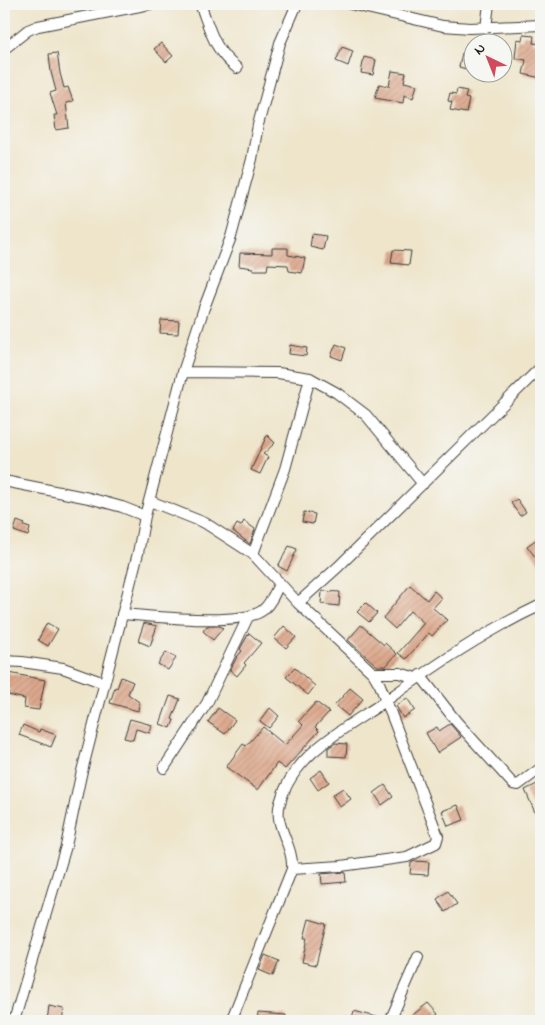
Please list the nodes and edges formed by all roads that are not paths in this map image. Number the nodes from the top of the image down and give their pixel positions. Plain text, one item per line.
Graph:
1 (150, 4) edge
2 (200, 4) edge
3 (297, 4) edge
4 (350, 4) edge
5 (489, 4) edge
6 (541, 25) edge
7 (486, 28) junction
8 (4, 49) edge
9 (237, 68) dead end
10 (541, 367) edge
11 (183, 372) junction
12 (310, 378) junction
13 (4, 481) edge
14 (423, 484) junction
15 (150, 501) junction
16 (146, 516) junction
17 (253, 554) junction
18 (279, 584) junction
19 (298, 603) junction
20 (541, 605) edge
21 (122, 614) junction
22 (248, 617) junction
23 (4, 661) edge
24 (373, 673) junction
25 (418, 677) junction
26 (104, 683) junction
27 (386, 700) junction
28 (164, 768) dead end
29 (541, 768) edge
30 (292, 868) junction
31 (418, 957) dead end
32 (14, 1021) edge
33 (231, 1021) edge
34 (390, 1021) edge

1 - 8 street
2 - 9 street
3 - 11 street
4 - 7 street
5 - 7 street
6 - 7 street
10 - 14 street
11 - 12 street
11 - 15 street
12 - 14 street
12 - 17 street
13 - 16 street
14 - 19 street
15 - 16 street
15 - 17 street
16 - 21 street
17 - 18 street
18 - 19 street
18 - 22 street
19 - 24 street
20 - 25 street
21 - 22 street
21 - 26 street
22 - 28 street
23 - 26 street
24 - 25 street
24 - 27 street
25 - 27 street
25 - 29 street
26 - 32 street
27 - 30 street
27 - 30 street
30 - 33 street
31 - 34 street

